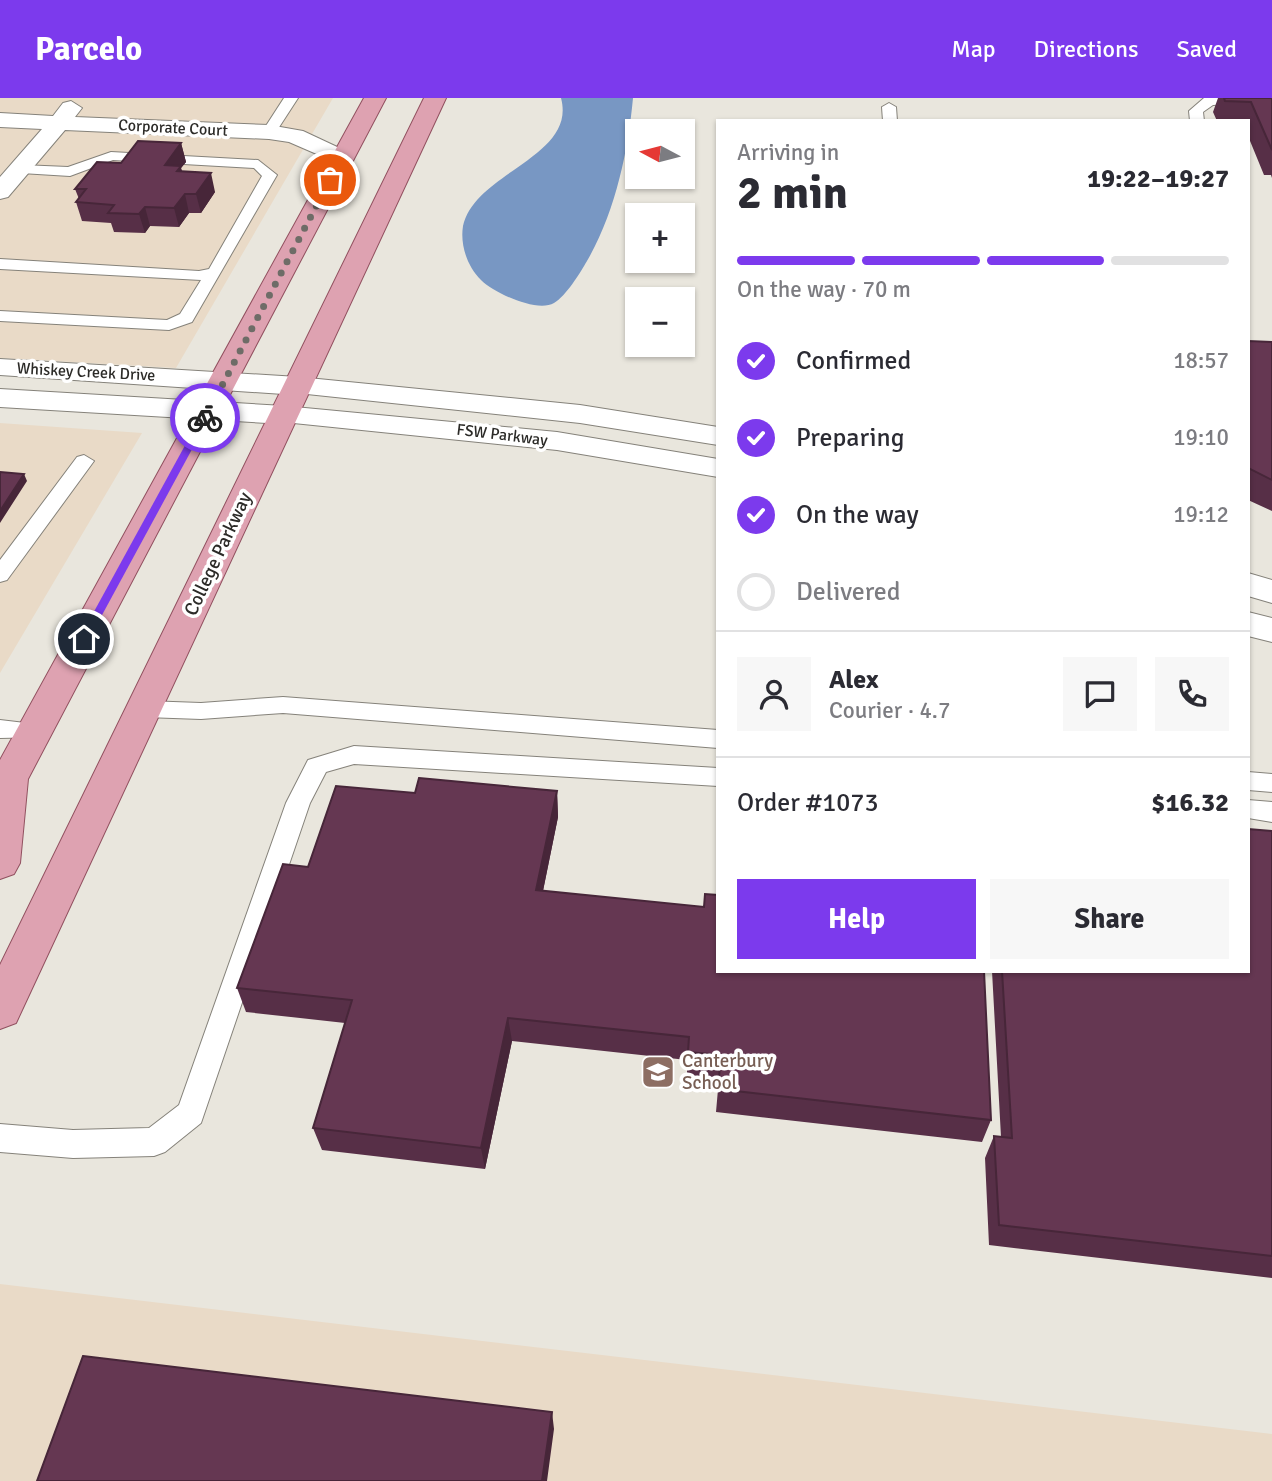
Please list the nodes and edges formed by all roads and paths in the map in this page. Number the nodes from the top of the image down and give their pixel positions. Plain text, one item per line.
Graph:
1 (80, 98) edge
2 (291, 98) edge
3 (375, 98) edge
4 (435, 98) edge
5 (1265, 98) edge
6 (1197, 119) edge
7 (0, 120) edge
8 (58, 122) junction
9 (269, 132) junction
10 (342, 158) junction
11 (21, 169) junction
12 (0, 191) edge
13 (0, 265) edge
14 (215, 272) junction
15 (0, 316) edge
16 (0, 367) edge
17 (225, 380) junction
18 (0, 398) edge
19 (291, 401) junction
20 (209, 409) junction
21 (716, 436) edge
22 (85, 461) dead end
23 (716, 468) edge
24 (0, 575) edge
25 (1250, 585) edge
26 (1272, 592) edge
27 (1250, 624) edge
28 (1272, 630) edge
29 (145, 709) junction
30 (0, 729) edge
31 (34, 731) junction
32 (716, 739) edge
33 (716, 777) edge
34 (1250, 781) edge
35 (1272, 783) edge
36 (4, 787) edge
37 (1250, 809) edge
38 (1272, 812) edge
39 (0, 863) edge
40 (0, 1010) edge
41 (0, 1139) edge

1 - 8 street
2 - 9 lane
3 - 10 main road
4 - 19 main road, College Parkway
5 - 6 lane
7 - 8 street, Corporate Court
8 - 9 street, Corporate Court
8 - 11 street
9 - 10 street, Corporate Court
10 - 17 main road
11 - 12 street
11 - 14 lane
13 - 14 lane
14 - 15 lane
16 - 17 street, Whiskey Creek Drive
17 - 19 street, Whiskey Creek Drive
17 - 20 main road
18 - 20 street, Whiskey Creek Drive
19 - 20 street, Whiskey Creek Drive
19 - 21 street, FSW Parkway
19 - 23 street, FSW Parkway
19 - 29 main road, College Parkway
20 - 31 main road
22 - 24 lane
25 - 26 street
27 - 28 street
29 - 32 lane
29 - 40 main road, College Parkway
30 - 31 lane
31 - 36 main road
33 - 41 lane
34 - 35 lane
36 - 39 main road
37 - 38 lane

